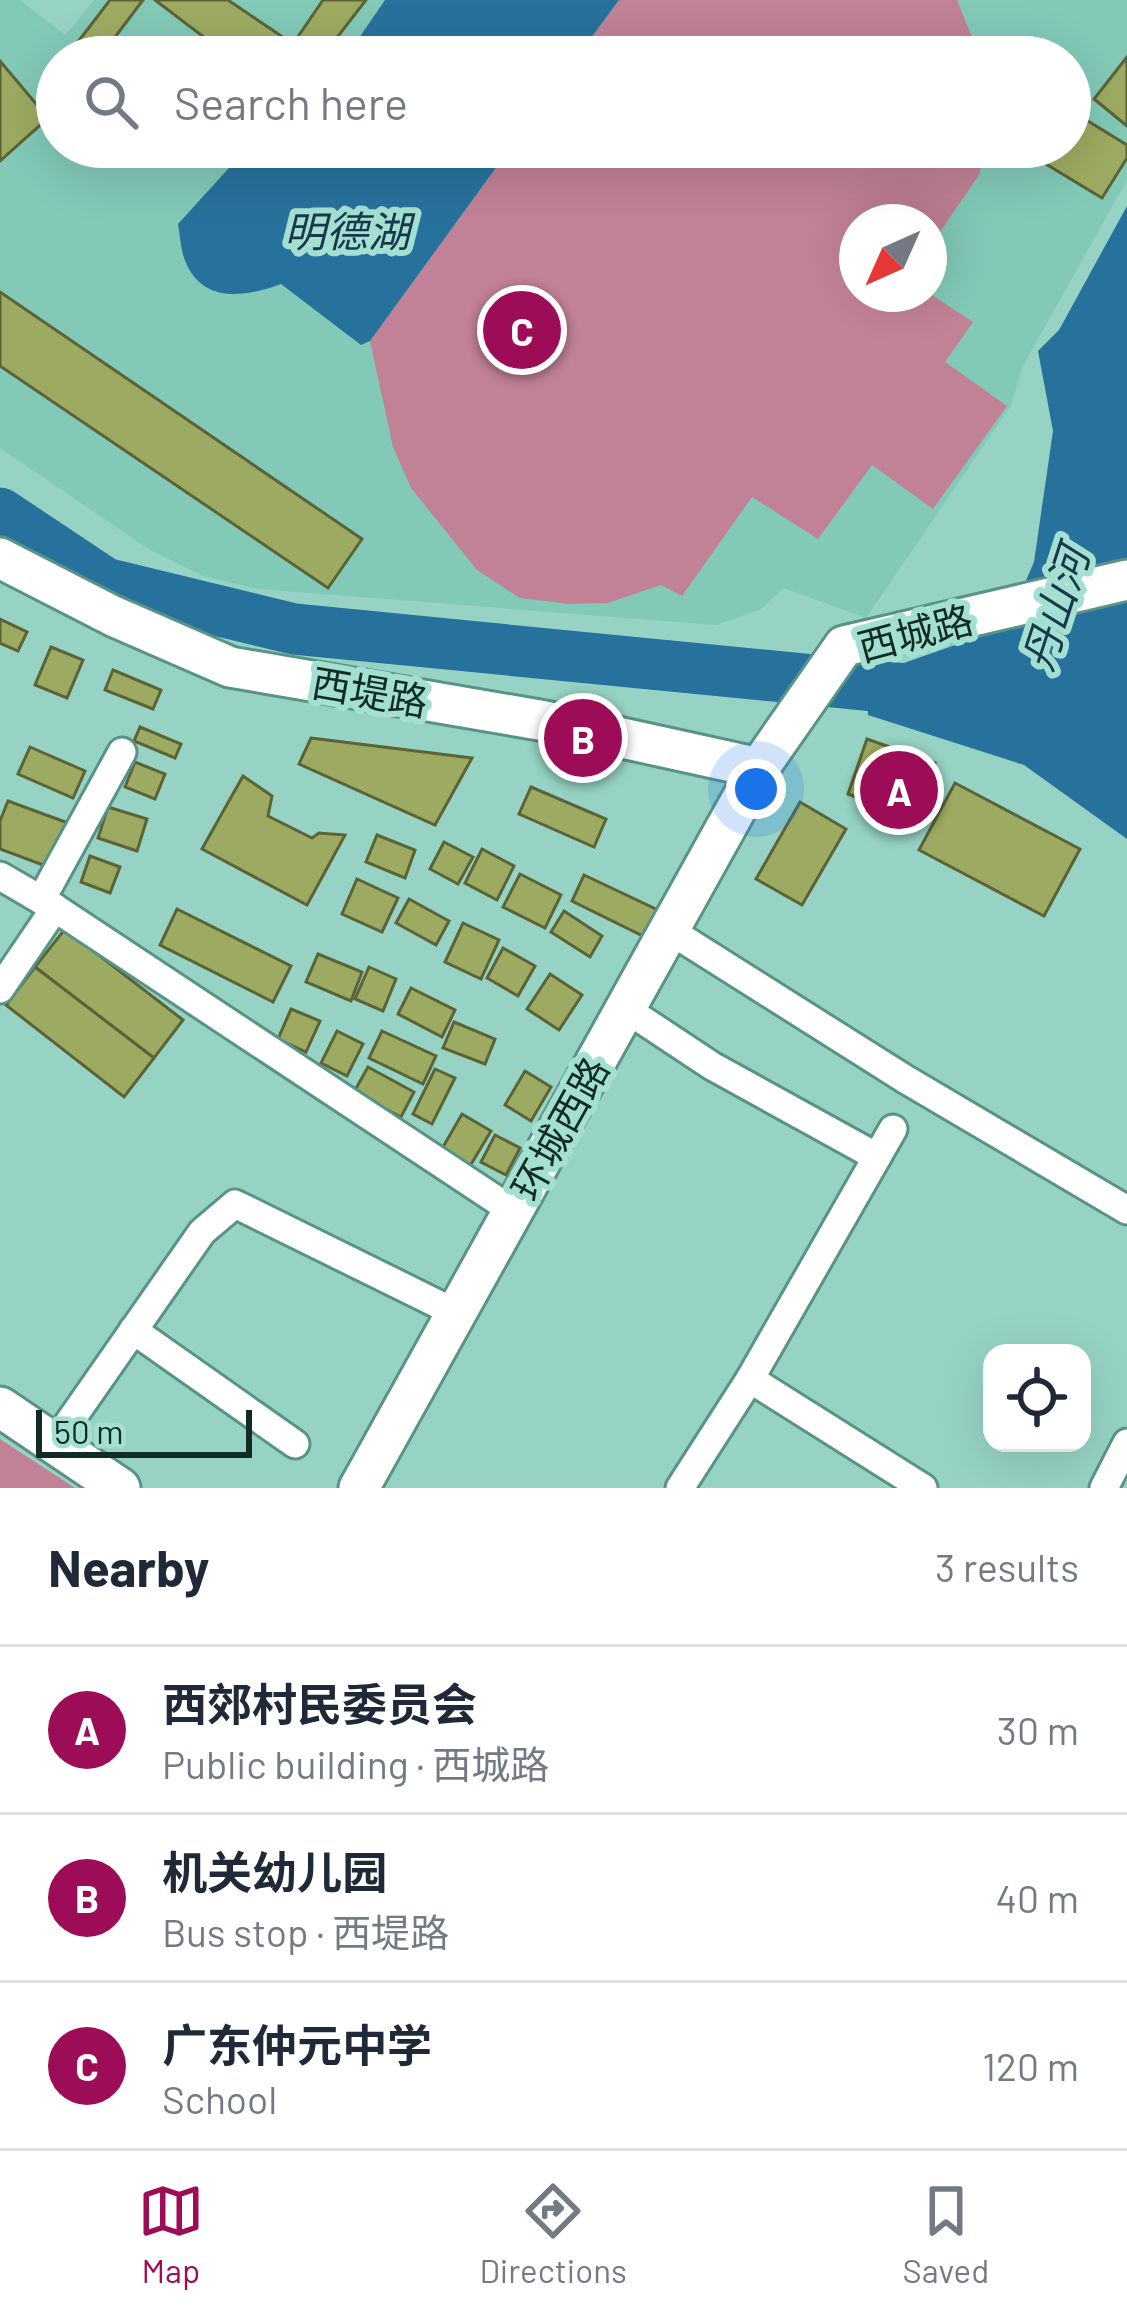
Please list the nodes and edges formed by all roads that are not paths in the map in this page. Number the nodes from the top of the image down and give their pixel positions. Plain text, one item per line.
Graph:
1 (0, 558) edge
2 (1127, 580) edge
3 (122, 752) dead end
4 (760, 767) junction
5 (0, 876) edge
6 (48, 904) junction
7 (669, 930) junction
8 (0, 989) edge
9 (626, 1009) junction
10 (893, 1130) dead end
11 (877, 1157) junction
12 (1127, 1210) edge
13 (513, 1211) junction
14 (456, 1312) junction
15 (134, 1330) junction
16 (750, 1379) junction
17 (0, 1407) edge
18 (1127, 1443) edge
19 (54, 1444) junction
20 (295, 1444) dead end
21 (120, 1488) edge
22 (359, 1488) edge
23 (680, 1488) edge
24 (923, 1488) edge
25 (1104, 1488) edge

1 - 4 street, 西堤路
2 - 4 street, 西城路
3 - 6 street
4 - 7 street, 环城西路
5 - 6 street
6 - 8 street
6 - 13 street
7 - 9 street, 环城西路
7 - 12 street
9 - 11 street
9 - 13 street, 环城西路
10 - 11 street
11 - 16 street
13 - 14 street, 环城西路
14 - 15 street
14 - 22 street, 环城西路
15 - 19 street
15 - 20 street
16 - 23 street
16 - 24 street
17 - 19 street
18 - 25 street
19 - 21 street

